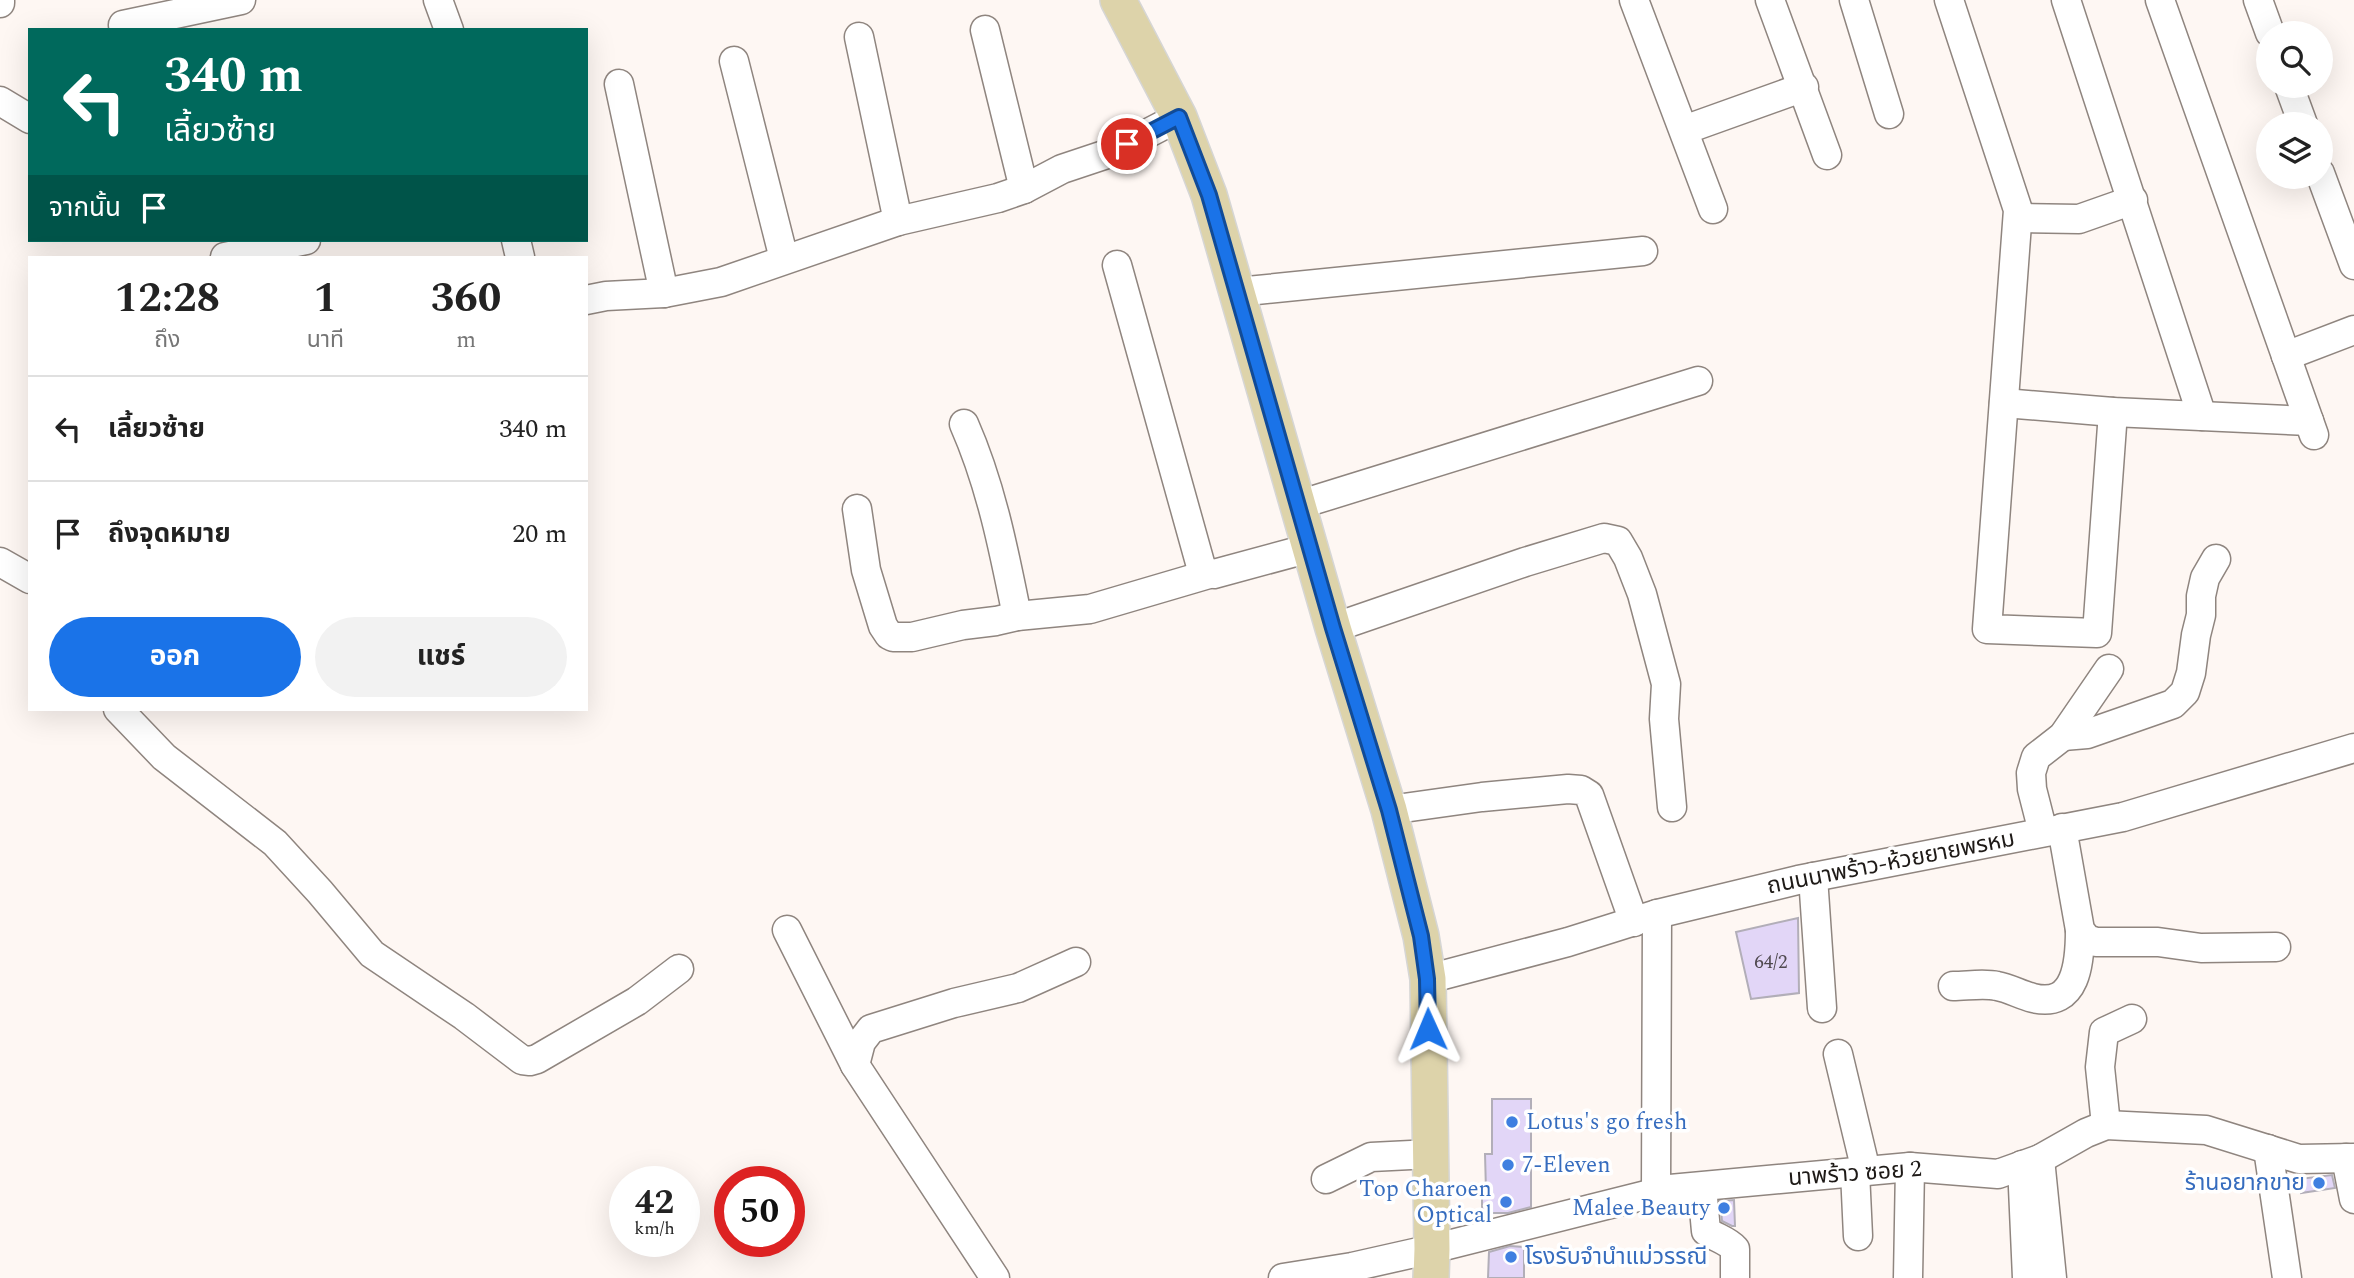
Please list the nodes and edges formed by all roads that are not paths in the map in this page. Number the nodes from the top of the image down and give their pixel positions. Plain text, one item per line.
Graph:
1 (242, 0) edge
2 (438, 0) edge
3 (1118, 0) edge
4 (1634, 0) edge
5 (1770, 0) edge
6 (1854, 0) edge
7 (1949, 0) edge
8 (2066, 0) edge
9 (2160, 0) edge
10 (2258, 0) edge
11 (124, 18) edge
12 (2266, 21) edge
13 (448, 28) edge
14 (985, 30) dead end
15 (859, 37) dead end
16 (734, 61) dead end
17 (619, 83) dead end
18 (1804, 88) junction
19 (0, 101) edge
20 (1175, 109) junction
21 (1889, 114) dead end
22 (28, 118) edge
23 (1684, 130) junction
24 (1827, 155) dead end
25 (1024, 188) junction
26 (2326, 189) edge
27 (2133, 200) junction
28 (1713, 209) dead end
29 (2018, 218) junction
30 (898, 221) junction
31 (296, 242) edge
32 (1643, 251) dead end
33 (230, 256) edge
34 (784, 259) junction
35 (1117, 265) dead end
36 (2354, 265) edge
37 (1237, 292) junction
38 (664, 293) junction
39 (588, 300) edge
40 (2354, 330) edge
41 (2286, 356) junction
42 (1698, 381) dead end
43 (2004, 403) junction
44 (2113, 412) junction
45 (2202, 416) junction
46 (964, 424) dead end
47 (1298, 505) junction
48 (857, 509) dead end
49 (1310, 548) junction
50 (2217, 559) dead end
51 (0, 562) edge
52 (1209, 574) junction
53 (28, 578) edge
54 (1017, 616) junction
55 (1333, 628) junction
56 (2109, 669) dead end
57 (120, 711) edge
58 (2063, 736) junction
59 (2354, 748) edge
60 (1672, 807) dead end
61 (1389, 810) junction
62 (2052, 830) junction
63 (1813, 877) junction
64 (1645, 918) junction
65 (787, 930) dead end
66 (2080, 930) junction
67 (2276, 947) dead end
68 (1076, 962) dead end
69 (679, 969) dead end
70 (1427, 979) junction
71 (1953, 986) dead end
72 (1822, 1008) dead end
73 (2132, 1019) dead end
74 (1838, 1054) dead end
75 (855, 1065) junction
76 (2106, 1125) junction
77 (2268, 1149) junction
78 (1431, 1154) junction
79 (2350, 1158) edge
80 (2031, 1162) junction
81 (1910, 1167) junction
82 (1861, 1171) junction
83 (1326, 1179) dead end
84 (1702, 1187) junction
85 (1656, 1192) junction
86 (2354, 1199) edge
87 (1858, 1236) dead end
88 (1432, 1264) edge
89 (1309, 1276) edge
90 (996, 1278) edge
91 (1283, 1278) edge
92 (1735, 1278) edge
93 (1908, 1278) edge
94 (2026, 1278) edge
95 (2052, 1278) edge
96 (2287, 1278) edge

1 - 11 street
2 - 13 street
3 - 20 main road
4 - 23 street
5 - 18 street
6 - 21 street
7 - 29 street
8 - 27 street
9 - 41 street
10 - 12 street
14 - 25 street
15 - 30 street
16 - 34 street
17 - 38 street
18 - 23 street
18 - 24 street
19 - 22 street
20 - 25 street
20 - 37 main road
23 - 28 street
25 - 30 street
26 - 36 street
27 - 29 street
27 - 45 street
29 - 43 street
30 - 34 street
31 - 33 street
32 - 37 street
34 - 38 street
35 - 52 street
37 - 47 main road
38 - 39 street
40 - 41 street
41 - 45 street
42 - 47 street
43 - 44 street
43 - 44 street
44 - 45 street
46 - 54 street
47 - 49 main road
48 - 54 street
49 - 52 street
49 - 55 main road
50 - 58 street
51 - 53 street
52 - 54 street
55 - 60 street
55 - 61 main road
56 - 58 street
57 - 69 street
58 - 62 street
59 - 62 street, ถนนนาพร้าว-ห้วยยายพรหม
61 - 64 street
61 - 70 main road
62 - 63 street, ถนนนาพร้าว-ห้วยยายพรหม
62 - 66 street
63 - 64 street, ถนนนาพร้าว-ห้วยยายพรหม
63 - 72 street
64 - 70 street, ถนนนาพร้าว-ห้วยยายพรหม
64 - 85 street
65 - 75 street
66 - 67 street
66 - 71 street
68 - 75 street
70 - 78 main road
73 - 76 street
74 - 82 street
75 - 90 street
76 - 77 street, นาพร้าว ซอย 2
76 - 80 street, นาพร้าว ซอย 2
77 - 79 street, นาพร้าว ซอย 2
77 - 96 street
78 - 83 street
78 - 88 main road
79 - 86 street
80 - 81 street, นาพร้าว ซอย 2
80 - 94 street
80 - 95 street
81 - 82 street, นาพร้าว ซอย 2
81 - 93 street
82 - 84 street, นาพร้าว ซอย 2
82 - 87 street
84 - 85 street, นาพร้าว ซอย 2
84 - 92 street
85 - 88 street, นาพร้าว ซอย 2
88 - 89 street, นาพร้าว ซอย 2
89 - 91 street, นาพร้าว ซอย 2

